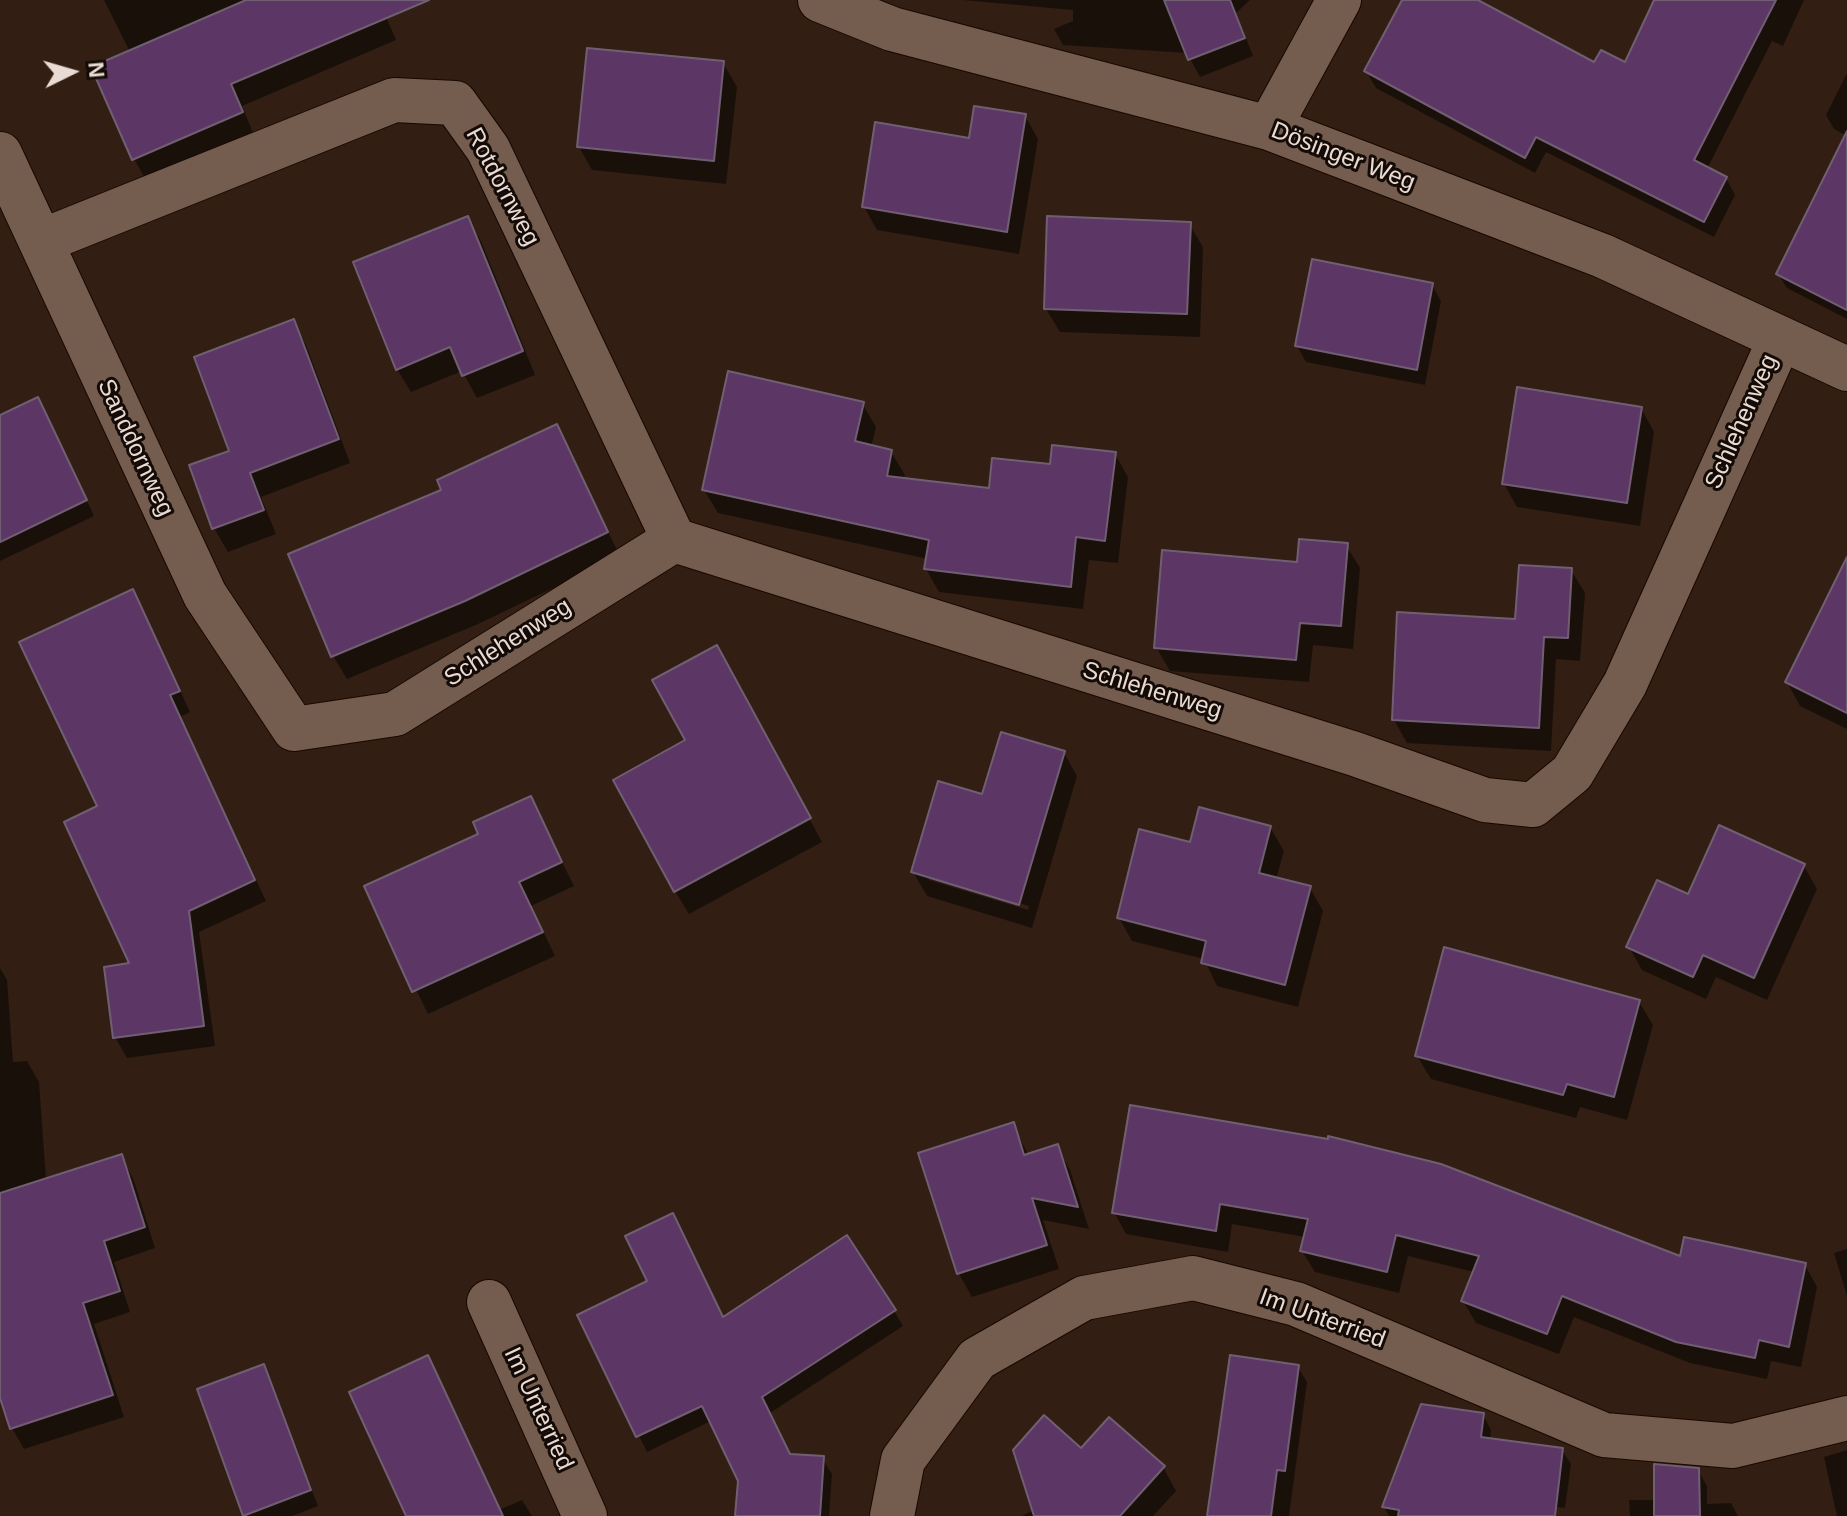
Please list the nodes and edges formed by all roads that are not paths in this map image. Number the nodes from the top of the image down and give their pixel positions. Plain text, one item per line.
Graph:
1 (820, 0) edge
2 (1339, 0) edge
3 (889, 14) edge
4 (1269, 128) junction
5 (0, 154) edge
6 (42, 241) junction
7 (1780, 339) junction
8 (1847, 369) edge
9 (674, 540) junction
10 (294, 729) joint
11 (489, 1302) dead end
12 (1847, 1418) edge
13 (585, 1516) edge
14 (892, 1516) edge

1 - 3 street, Dösinger Weg
2 - 4 street
3 - 4 street, Dösinger Weg
4 - 7 street, Dösinger Weg
5 - 6 street, Sanddornweg
6 - 9 street, Rotdornweg
6 - 10 street, Sanddornweg
7 - 8 street, Dösinger Weg
7 - 9 street, Schlehenweg
9 - 10 street, Schlehenweg
11 - 13 street, Im Unterried
12 - 14 street, Im Unterried

